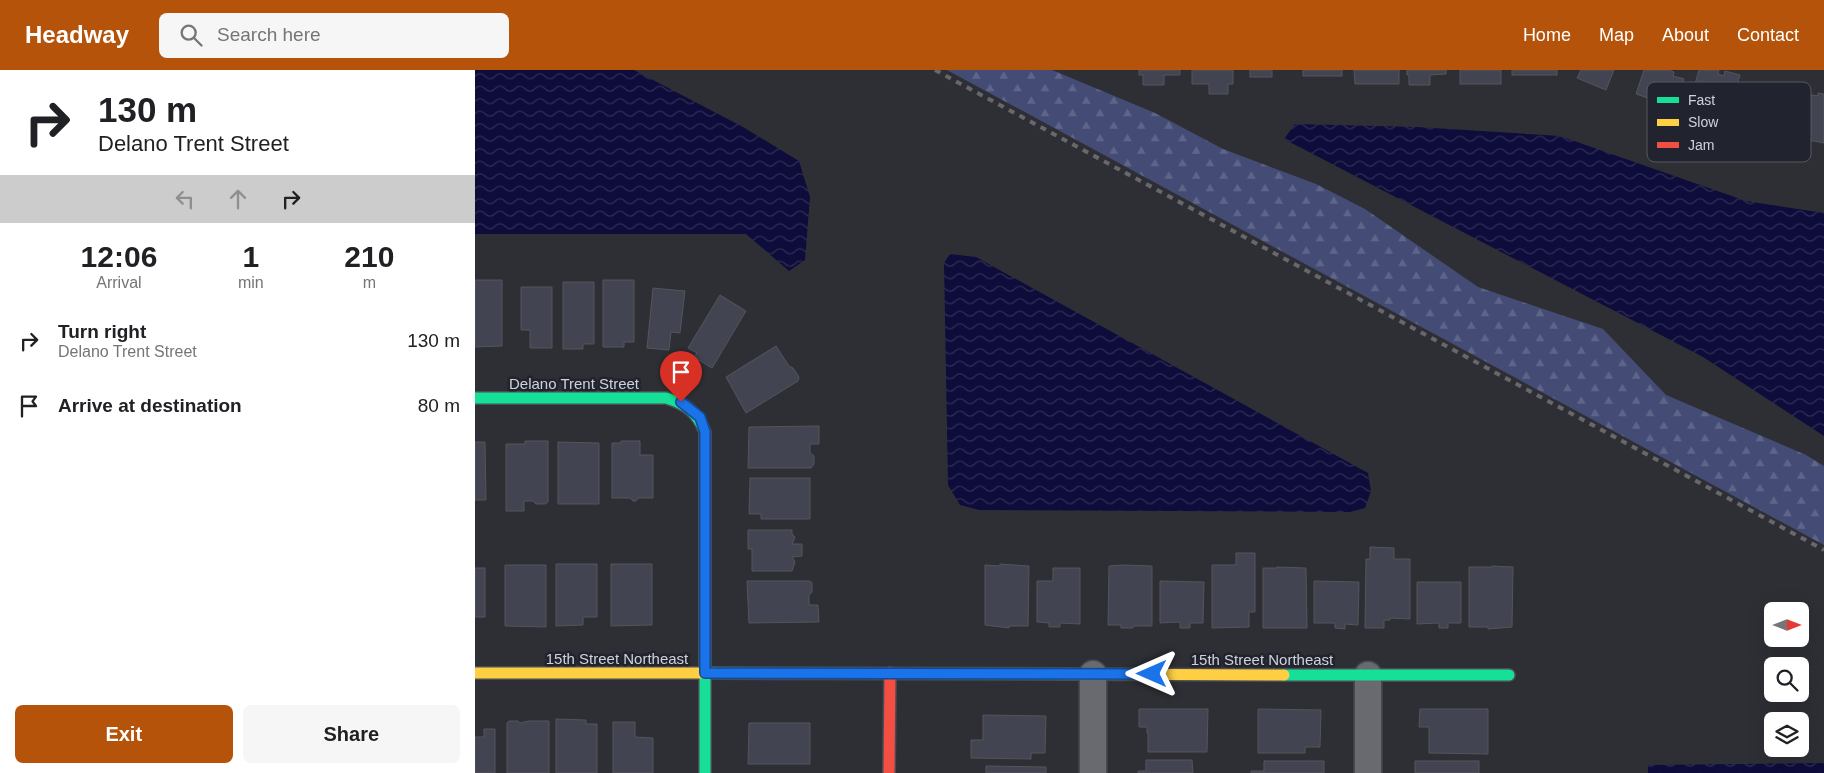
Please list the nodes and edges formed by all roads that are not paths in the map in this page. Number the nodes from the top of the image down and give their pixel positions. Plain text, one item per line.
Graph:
1 (475, 398) edge
2 (475, 673) edge
3 (705, 673) junction
4 (890, 673) junction
5 (1093, 674) junction
6 (1368, 675) junction
7 (1509, 675) dead end
8 (705, 773) edge
9 (889, 773) edge
10 (1093, 773) edge
11 (1369, 773) edge

1 - 3 street, Delano Trent Street
2 - 3 street, 15th Street Northeast
3 - 4 street, 15th Street Northeast
3 - 8 street, Delano Trent Street
4 - 5 street, 15th Street Northeast
4 - 9 street
5 - 6 street, 15th Street Northeast
5 - 10 street
6 - 7 street, 15th Street Northeast
6 - 11 street

